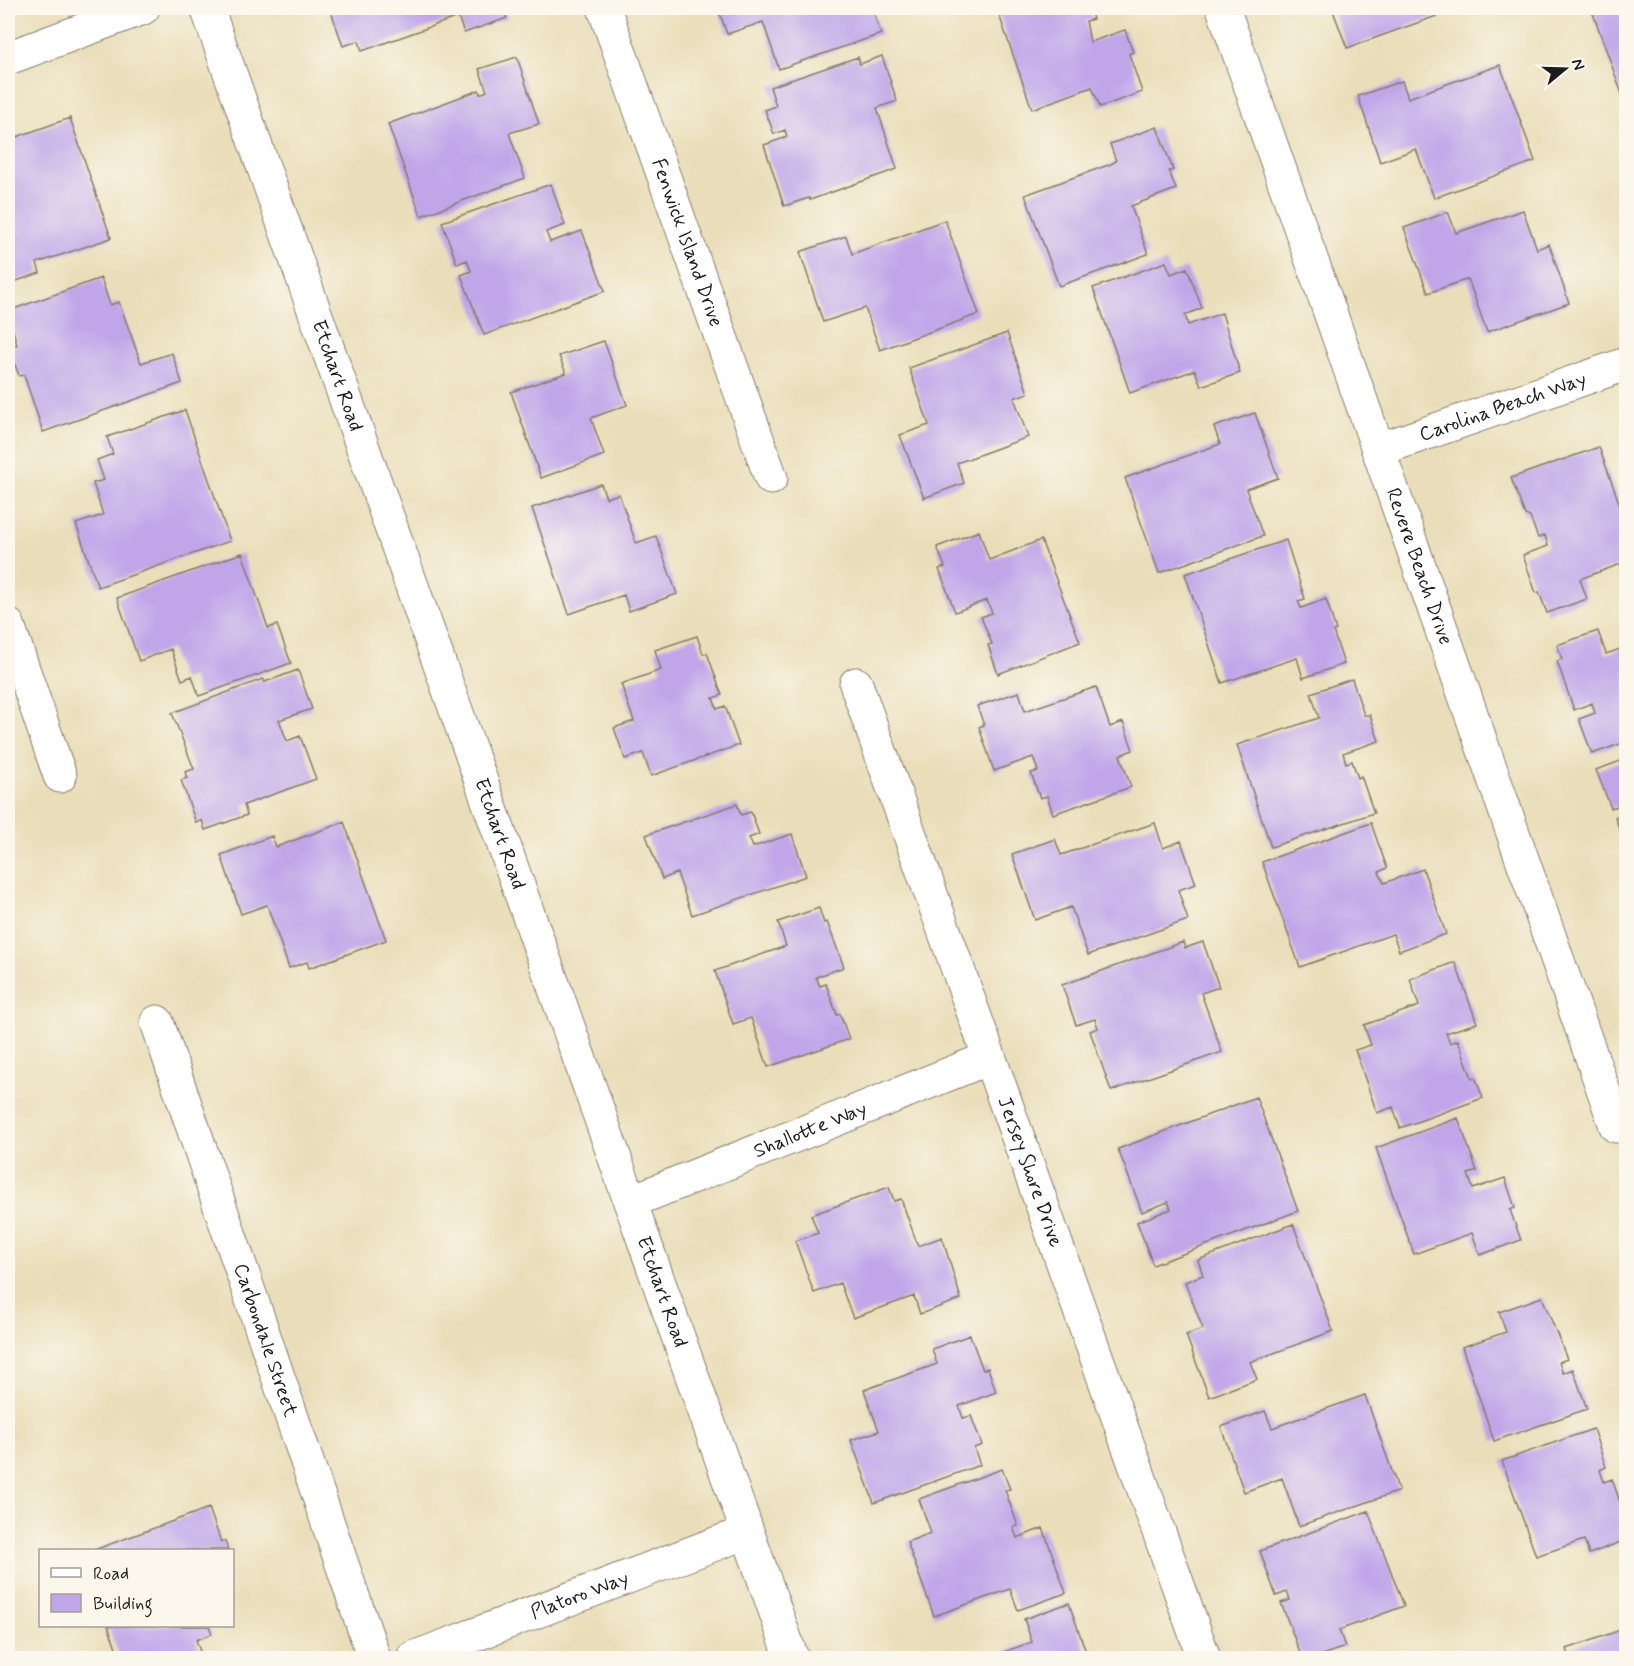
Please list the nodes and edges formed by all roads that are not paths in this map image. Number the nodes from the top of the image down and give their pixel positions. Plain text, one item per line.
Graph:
1 (143, 8) edge
2 (207, 8) edge
3 (604, 8) edge
4 (1223, 8) edge
5 (8, 58) edge
6 (1626, 364) edge
7 (1378, 450) junction
8 (771, 478) dead end
9 (8, 625) edge
10 (856, 684) dead end
11 (60, 776) dead end
12 (157, 1022) dead end
13 (989, 1058) junction
14 (1616, 1126) dead end
15 (630, 1202) junction
16 (747, 1532) junction
17 (374, 1659) edge
18 (413, 1659) edge
19 (792, 1659) edge
20 (1204, 1659) edge

1 - 5 street
2 - 15 street, Etchart Road
3 - 8 street, Fenwick Island Drive
4 - 7 street, Revere Beach Drive
6 - 7 street, Carolina Beach Way
7 - 14 street, Revere Beach Drive
9 - 11 street
10 - 13 street, Jersey Shore Drive
12 - 17 street, Carbondale Street
13 - 15 street, Shallotte Way
13 - 20 street, Jersey Shore Drive
15 - 16 street, Etchart Road
16 - 18 street, Platoro Way
16 - 19 street, Etchart Road

